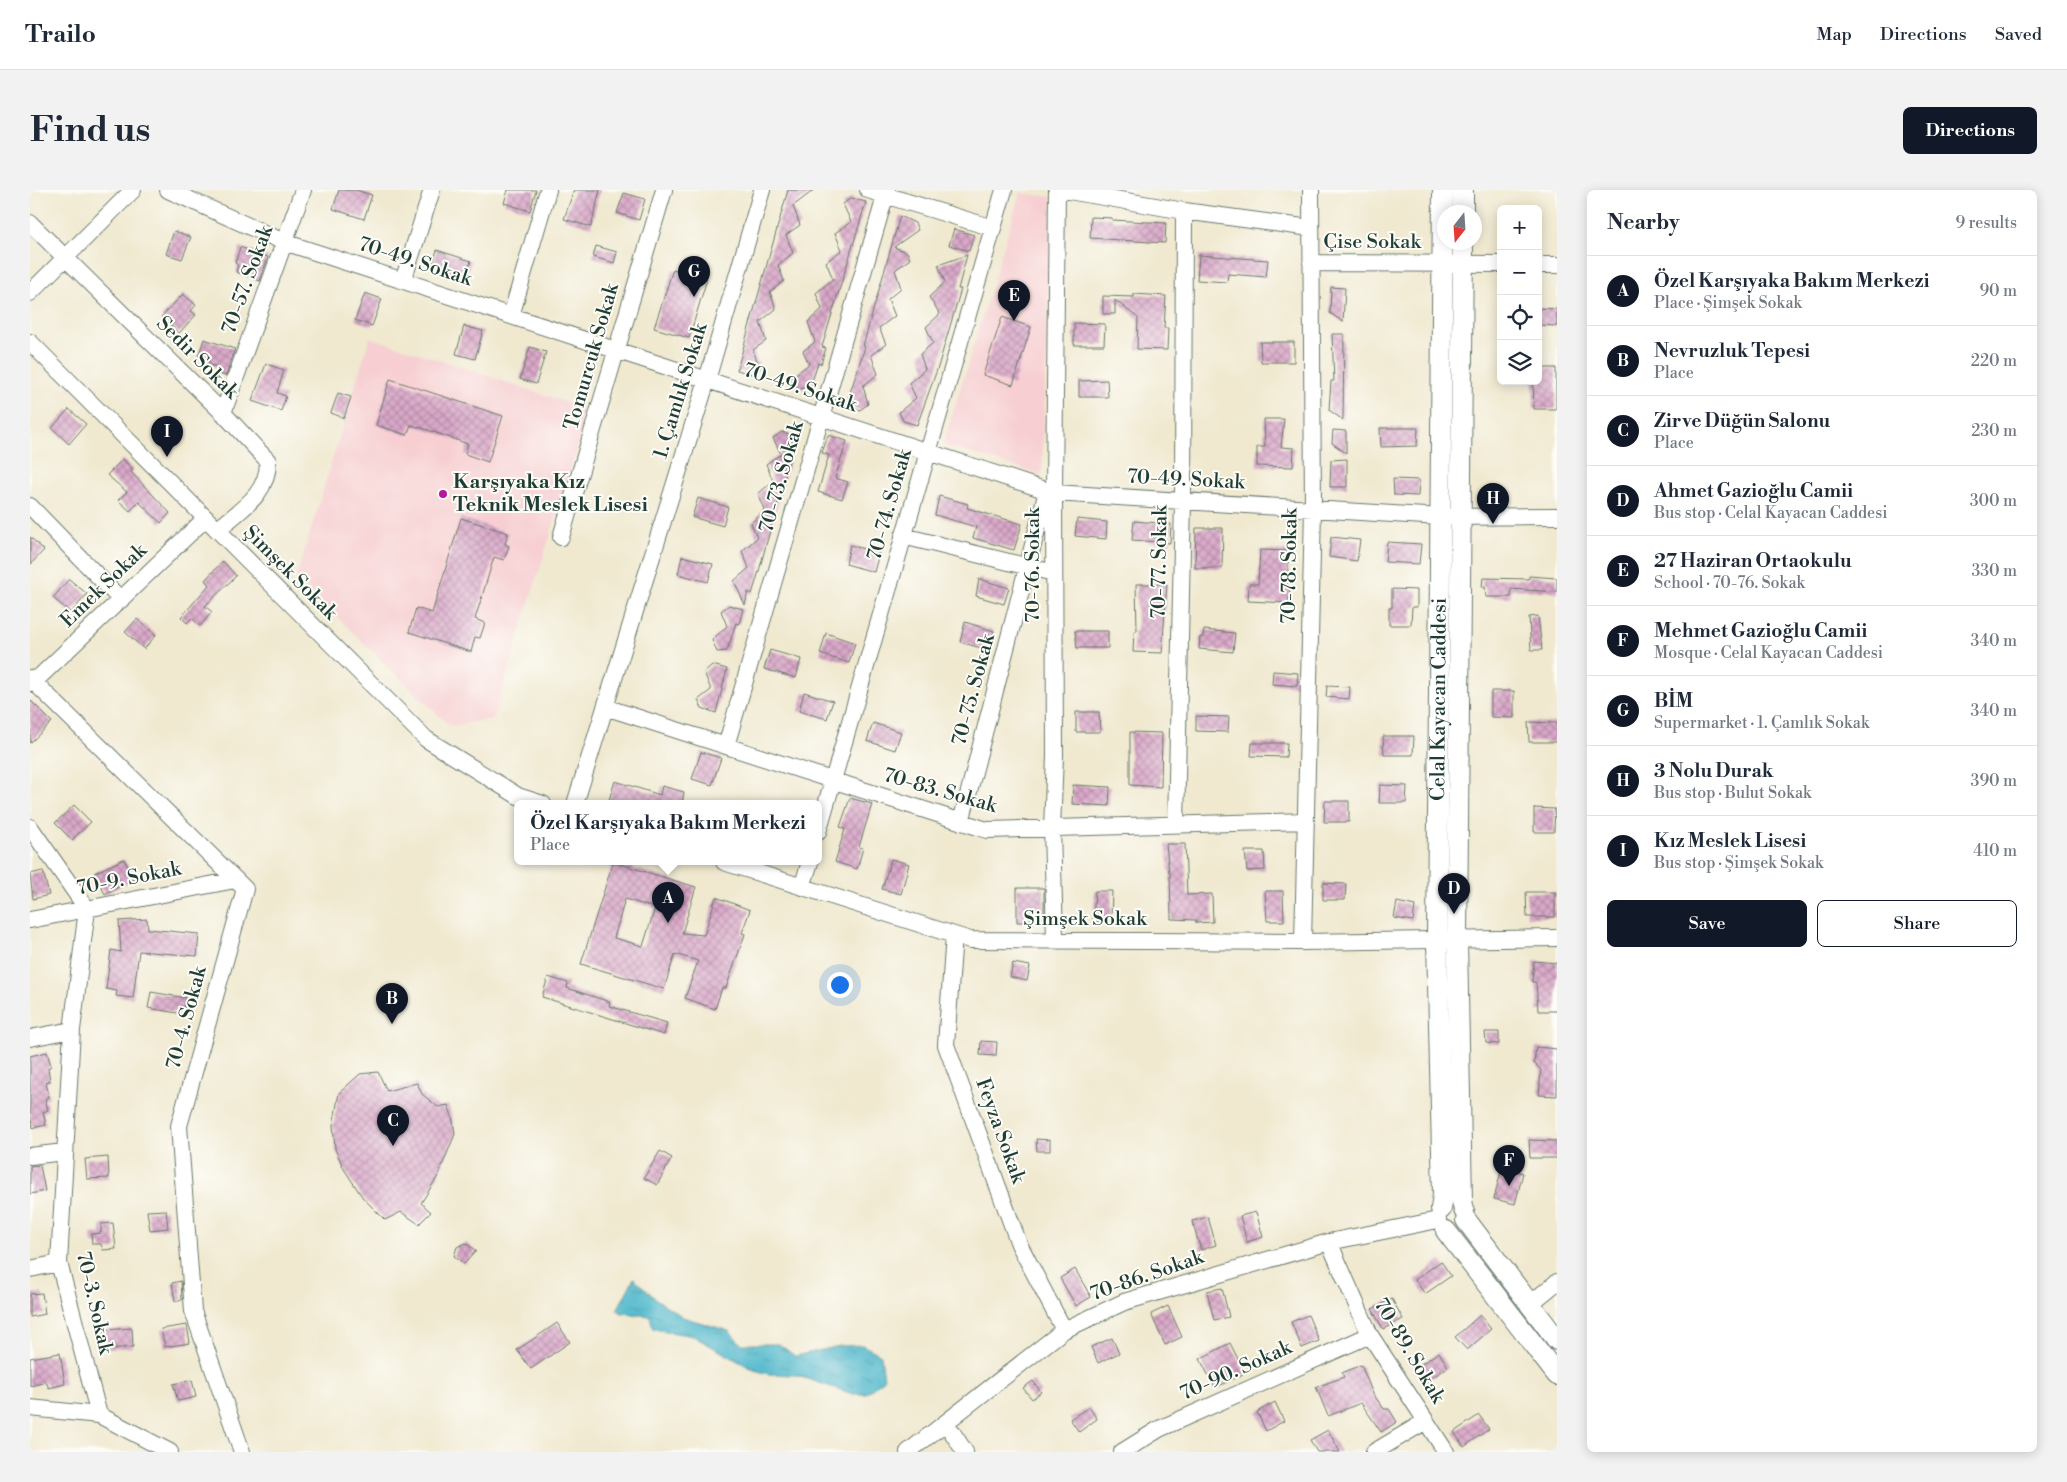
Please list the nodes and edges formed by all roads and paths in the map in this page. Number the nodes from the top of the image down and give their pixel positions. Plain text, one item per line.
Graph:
1 (134, 190) edge
2 (168, 190) edge
3 (303, 190) edge
4 (432, 190) edge
5 (548, 190) edge
6 (664, 190) edge
7 (762, 190) edge
8 (868, 190) edge
9 (1004, 190) edge
10 (1057, 190) edge
11 (1063, 190) edge
12 (1311, 190) edge
13 (1443, 190) edge
14 (1463, 190) edge
15 (886, 193) edge
16 (1463, 205) edge
17 (1184, 211) junction
18 (30, 223) edge
19 (993, 228) junction
20 (1311, 228) junction
21 (284, 242) junction
22 (1463, 250) edge
23 (65, 258) junction
24 (1311, 263) junction
25 (1443, 264) junction
26 (1463, 264) junction
27 (1497, 264) edge
28 (1542, 265) edge
29 (1557, 265) edge
30 (403, 281) junction
31 (30, 293) edge
32 (511, 316) junction
33 (30, 342) edge
34 (617, 350) junction
35 (708, 380) junction
36 (224, 413) junction
37 (822, 418) junction
38 (927, 452) junction
39 (1050, 492) junction
40 (1183, 501) junction
41 (30, 506) edge
42 (1313, 508) junction
43 (1557, 516) edge
44 (1450, 517) junction
45 (212, 524) junction
46 (903, 536) junction
47 (561, 537) dead end
48 (1028, 568) junction
49 (1054, 573) junction
50 (121, 600) junction
51 (32, 681) edge
52 (606, 707) junction
53 (726, 746) junction
54 (833, 781) junction
55 (530, 800) edge
56 (576, 800) edge
57 (822, 818) edge
58 (961, 822) junction
59 (1306, 822) junction
60 (1176, 825) junction
61 (30, 827) edge
62 (1052, 828) junction
63 (733, 865) edge
64 (809, 865) edge
65 (235, 880) junction
66 (802, 887) junction
67 (87, 909) junction
68 (30, 920) edge
69 (954, 935) junction
70 (1557, 938) edge
71 (1055, 940) junction
72 (1447, 940) junction
73 (1303, 942) junction
74 (72, 1030) junction
75 (30, 1038) edge
76 (64, 1152) junction
77 (30, 1156) edge
78 (1465, 1215) junction
79 (1442, 1220) junction
80 (1329, 1242) junction
81 (59, 1263) junction
82 (30, 1269) edge
83 (1557, 1282) edge
84 (1530, 1304) junction
85 (1064, 1330) junction
86 (1370, 1335) junction
87 (1557, 1340) edge
88 (1557, 1375) edge
89 (30, 1408) edge
90 (100, 1415) junction
91 (1426, 1421) junction
92 (946, 1423) junction
93 (170, 1452) edge
94 (242, 1452) edge
95 (908, 1452) edge
96 (965, 1452) edge
97 (1122, 1452) edge
98 (1374, 1452) edge
99 (1446, 1452) edge

1 - 23 street
2 - 21 street, 70-49. Sokak
3 - 21 street, 70-57. Sokak
4 - 30 street
5 - 32 street
6 - 34 street, Tomurcuk Sokak
7 - 35 street, 1. Çamlık Sokak
8 - 15 street
9 - 19 street, 70-74. Sokak
10 - 39 street, 70-76. Sokak
11 - 17 street
12 - 20 street, 70-78. Sokak
13 - 25 street, Celal Kayacan Caddesi
14 - 16 street
15 - 19 street
15 - 37 street, 70-73. Sokak
17 - 20 street
17 - 40 street, 70-77. Sokak
18 - 23 street, Sedir Sokak
19 - 38 street, 70-74. Sokak
20 - 24 street, 70-78. Sokak
21 - 30 street, 70-49. Sokak
21 - 36 street, 70-57. Sokak
22 - 26 street, Celal Kayacan Caddesi
23 - 31 street
23 - 36 street, Sedir Sokak
24 - 25 street, Çise Sokak
24 - 42 street, 70-78. Sokak
25 - 26 street, Çise Sokak
25 - 44 street, Celal Kayacan Caddesi
26 - 27 street, Çise Sokak
26 - 44 street, Celal Kayacan Caddesi
28 - 29 street
30 - 32 street, 70-49. Sokak
32 - 34 street, 70-49. Sokak
33 - 45 street, Şimşek Sokak
34 - 35 street, 70-49. Sokak
34 - 47 street, Tomurcuk Sokak
35 - 37 street, 70-49. Sokak
35 - 52 street, 1. Çamlık Sokak
36 - 45 street, Sedir Sokak
37 - 38 street, 70-49. Sokak
37 - 53 street, 70-73. Sokak
38 - 39 street, 70-49. Sokak
38 - 46 street, 70-74. Sokak
39 - 40 street, 70-49. Sokak
39 - 48 street, 70-75. Sokak
39 - 49 street, 70-76. Sokak
40 - 42 street, 70-49. Sokak
40 - 60 street, 70-77. Sokak
41 - 50 street
42 - 44 street, 70-49. Sokak
42 - 59 street, 70-78. Sokak
43 - 44 street, 70-49. Sokak
44 - 72 street, Celal Kayacan Caddesi
45 - 50 street, Emek Sokak
45 - 55 street, Şimşek Sokak
46 - 48 street
46 - 54 street, 70-74. Sokak
48 - 49 street
48 - 58 street, 70-75. Sokak
49 - 62 street, 70-76. Sokak
50 - 51 street, Emek Sokak
51 - 65 street, 70-4. Sokak
52 - 53 street, 70-83. Sokak
52 - 56 street, 1. Çamlık Sokak
53 - 54 street, 70-83. Sokak
54 - 57 street, 70-74. Sokak
54 - 58 street, 70-83. Sokak
58 - 62 street, 70-83. Sokak
59 - 60 street, 70-83. Sokak
59 - 73 street, 70-78. Sokak
60 - 62 street, 70-83. Sokak
61 - 67 street
62 - 71 street, 70-76. Sokak
63 - 66 street, Şimşek Sokak
64 - 66 street
65 - 67 street, 70-9. Sokak
65 - 94 street, 70-4. Sokak
66 - 69 street, Şimşek Sokak
67 - 68 street, 70-9. Sokak
67 - 74 street, 70-3. Sokak
69 - 71 street, Şimşek Sokak
69 - 85 street, Feyza Sokak
70 - 72 street, Şimşek Sokak
71 - 73 street, Şimşek Sokak
72 - 73 street, Şimşek Sokak
72 - 78 street, Celal Kayacan Caddesi
72 - 79 street, Celal Kayacan Caddesi
74 - 75 street
74 - 76 street, 70-3. Sokak
76 - 77 street
76 - 81 street, 70-3. Sokak
78 - 79 street
78 - 84 street
79 - 80 street, 70-86. Sokak
79 - 88 street
80 - 85 street, 70-86. Sokak
80 - 86 street, 70-89. Sokak
81 - 82 street
81 - 90 street, 70-3. Sokak
83 - 84 street
84 - 87 street
85 - 92 street, 70-86. Sokak
86 - 91 street, 70-89. Sokak
86 - 97 street, 70-90. Sokak
89 - 90 street
90 - 93 street
91 - 98 street
91 - 99 street, 70-89. Sokak
92 - 95 street, 70-86. Sokak
92 - 96 street

